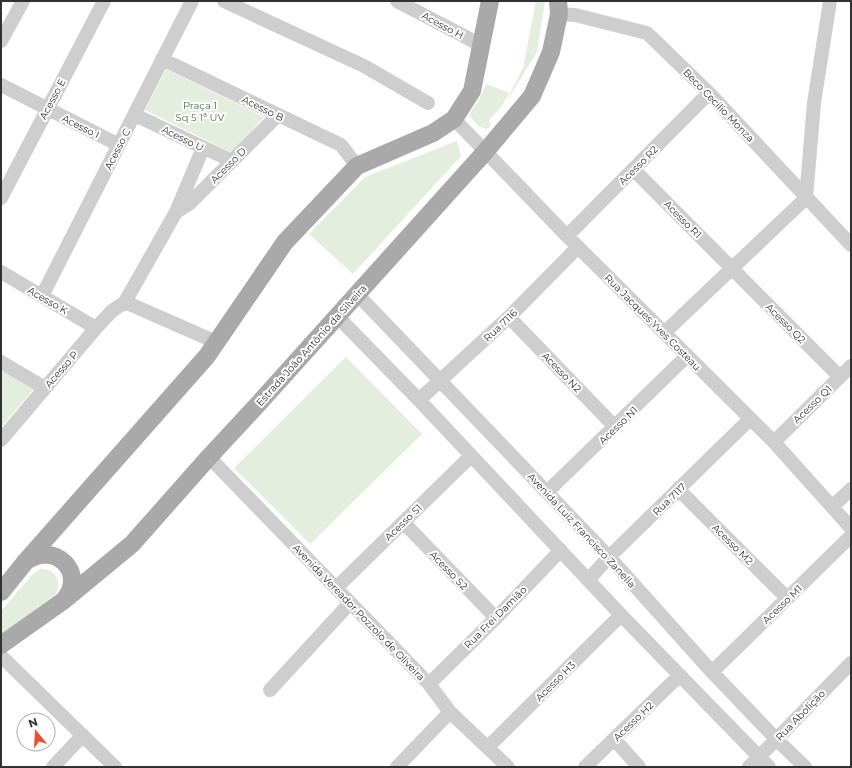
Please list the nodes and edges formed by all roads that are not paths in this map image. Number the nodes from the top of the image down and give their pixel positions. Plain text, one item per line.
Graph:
1 (21, 1) edge
2 (104, 1) edge
3 (192, 1) edge
4 (224, 1) edge
5 (396, 1) edge
6 (490, 1) edge
7 (830, 1) edge
8 (559, 8) edge
9 (1, 41) edge
10 (474, 42) junction
11 (162, 59) junction
12 (1, 85) edge
13 (710, 93) junction
14 (428, 103) dead end
15 (48, 108) junction
16 (135, 115) junction
17 (278, 115) junction
18 (454, 119) junction
19 (119, 145) junction
20 (203, 148) junction
21 (485, 152) junction
22 (232, 161) junction
23 (357, 166) junction
24 (633, 170) junction
25 (5, 181) edge
26 (1, 198) edge
27 (806, 198) junction
28 (176, 212) junction
29 (567, 236) junction
30 (851, 245) edge
31 (578, 247) junction
32 (732, 268) junction
33 (1, 272) edge
34 (357, 294) junction
35 (42, 296) junction
36 (124, 302) junction
37 (337, 316) junction
38 (509, 317) junction
39 (96, 328) junction
40 (664, 333) junction
41 (216, 342) junction
42 (687, 356) junction
43 (1, 362) edge
44 (851, 366) edge
45 (840, 377) junction
46 (440, 380) junction
47 (45, 388) junction
48 (419, 400) junction
49 (750, 419) junction
50 (615, 427) junction
51 (1, 440) edge
52 (774, 442) junction
53 (470, 456) junction
54 (208, 457) junction
55 (678, 489) junction
56 (851, 489) edge
57 (547, 492) junction
58 (832, 507) junction
59 (403, 522) junction
60 (851, 528) edge
61 (851, 536) edge
62 (561, 550) junction
63 (609, 557) junction
64 (26, 561) junction
65 (588, 580) junction
66 (336, 588) junction
67 (1, 592) edge
68 (787, 598) junction
69 (63, 601) junction
70 (350, 603) junction
71 (621, 615) junction
72 (496, 618) junction
73 (1, 645) edge
74 (1, 656) edge
75 (851, 665) edge
76 (712, 672) junction
77 (680, 675) junction
78 (429, 684) junction
79 (270, 690) dead end
80 (450, 712) junction
81 (83, 735) junction
82 (614, 739) junction
83 (777, 740) junction
84 (488, 747) junction
85 (759, 764) edge
86 (53, 767) edge
87 (115, 767) edge
88 (397, 767) edge
89 (508, 767) edge
90 (585, 767) edge
91 (640, 767) edge
92 (805, 767) edge

1 - 9 street
2 - 15 street, Acesso E
3 - 11 street, Acesso C
4 - 14 street
5 - 10 street, Acesso H
6 - 10 main road
7 - 27 street
8 - 13 street, Beco Cecílio Monza
8 - 21 main road, Estrada João Antônio da Silveira
10 - 18 main road
11 - 16 street, Acesso C
11 - 17 street, Acesso B
12 - 15 street, Acesso I
13 - 24 street, Acesso R2
13 - 27 street, Beco Cecílio Monza
15 - 19 street, Acesso I
15 - 25 street, Acesso E
16 - 19 street, Acesso C
16 - 20 street, Acesso U
17 - 22 street, Acesso D
17 - 23 street, Acesso B
18 - 21 street, Rua Jacques Yves Costeau
18 - 23 main road
19 - 35 street, Acesso C
20 - 22 street, Acesso U
20 - 28 street, Acesso P
21 - 29 street, Rua Jacques Yves Costeau
21 - 34 main road, Estrada João Antônio da Silveira
22 - 28 street, Acesso D
23 - 41 main road
24 - 29 street, Acesso R2
24 - 32 street, Acesso R1
25 - 26 street, Acesso E
27 - 30 street, Beco Cecílio Monza
27 - 32 street
28 - 36 street, Acesso P
29 - 31 street, Rua Jacques Yves Costeau
31 - 38 street, Rua 7116
31 - 40 street, Rua Jacques Yves Costeau
32 - 40 street
32 - 45 street, Acesso Q2
33 - 35 street, Acesso K
34 - 37 main road, Estrada João Antônio da Silveira
34 - 46 street, Avenida Luiz Francisco Zanella
35 - 39 street, Acesso K
36 - 39 street, Acesso P
36 - 41 street
37 - 48 street
37 - 54 main road, Estrada João Antônio da Silveira
38 - 46 street, Rua 7116
38 - 50 street, Acesso N2
39 - 47 street, Acesso P
40 - 42 street, Rua Jacques Yves Costeau
41 - 64 main road
42 - 49 street, Rua Jacques Yves Costeau
42 - 50 street, Acesso N1
43 - 47 street
44 - 45 street, Acesso Q1
45 - 52 street, Acesso Q1
46 - 48 street, Rua 7116
46 - 57 street, Avenida Luiz Francisco Zanella
47 - 51 street, Acesso P
48 - 53 street
49 - 52 street, Rua Jacques Yves Costeau
49 - 55 street, Rua 7117
50 - 57 street, Acesso N1
52 - 58 street, Rua Jacques Yves Costeau
53 - 59 street, Acesso S1
53 - 62 street
54 - 66 street, Avenida Vereador Pozzolo de Oliveira
54 - 69 main road, Estrada João Antônio da Silveira
55 - 63 street, Rua 7117
55 - 68 street, Acesso M2
56 - 58 street
57 - 63 street, Avenida Luiz Francisco Zanella
58 - 60 street, Rua Jacques Yves Costeau
59 - 66 street, Acesso S1
59 - 72 street, Acesso S2
61 - 68 street, Acesso M1
62 - 65 street
62 - 72 street, Rua Frei Damião
63 - 65 street, Rua 7117
63 - 76 street, Avenida Luiz Francisco Zanella
64 - 67 main road
64 - 69 main road
65 - 71 street
66 - 70 street, Avenida Vereador Pozzolo de Oliveira
68 - 76 street, Acesso M1
69 - 73 main road, Estrada João Antônio da Silveira
70 - 78 street, Avenida Vereador Pozzolo de Oliveira
70 - 79 street
71 - 77 street
71 - 84 street, Acesso H3
72 - 78 street, Rua Frei Damião
74 - 81 street
75 - 83 street, Rua Abolição
76 - 83 street, Avenida Luiz Francisco Zanella
77 - 82 street, Acesso H2
77 - 85 street
78 - 80 street, Avenida Vereador Pozzolo de Oliveira
80 - 84 street, Avenida Vereador Pozzolo de Oliveira
80 - 88 street
81 - 86 street
81 - 87 street
82 - 90 street, Acesso H2
82 - 91 street
83 - 85 street, Rua Abolição
83 - 92 street, Avenida Luiz Francisco Zanella
84 - 89 street, Avenida Vereador Pozzolo de Oliveira

